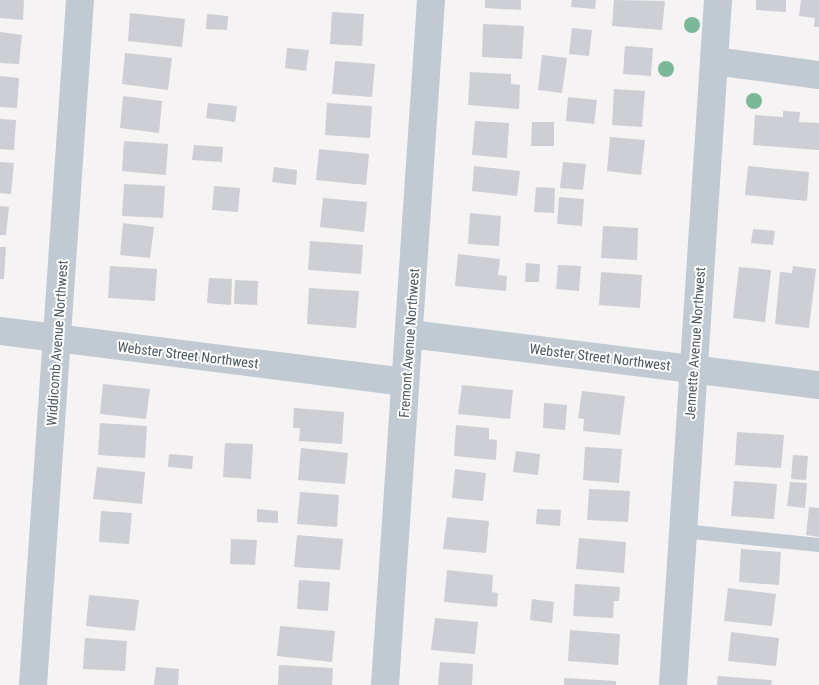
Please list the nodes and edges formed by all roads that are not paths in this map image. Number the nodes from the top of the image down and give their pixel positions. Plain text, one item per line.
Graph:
1 (80, 0) edge
2 (431, 0) edge
3 (718, 0) edge
4 (714, 61) junction
5 (819, 75) edge
6 (0, 331) edge
7 (410, 334) junction
8 (57, 339) junction
9 (694, 368) junction
10 (405, 382) junction
11 (819, 386) edge
12 (683, 531) junction
13 (819, 545) edge
14 (33, 685) edge
15 (385, 685) edge
16 (673, 685) edge

1 - 8 street, Widdicomb Avenue Northwest
2 - 7 street, Fremont Avenue Northwest
3 - 4 street, Jennette Avenue Northwest
4 - 5 street
4 - 9 street, Jennette Avenue Northwest
6 - 8 street, Webster Street Northwest
7 - 9 street, Webster Street Northwest
7 - 10 street, Fremont Avenue Northwest
8 - 10 street, Webster Street Northwest
8 - 14 street, Widdicomb Avenue Northwest
9 - 11 street, Webster Street Northwest
9 - 12 street, Jennette Avenue Northwest
10 - 15 street, Fremont Avenue Northwest
12 - 13 lane
12 - 16 street, Jennette Avenue Northwest

